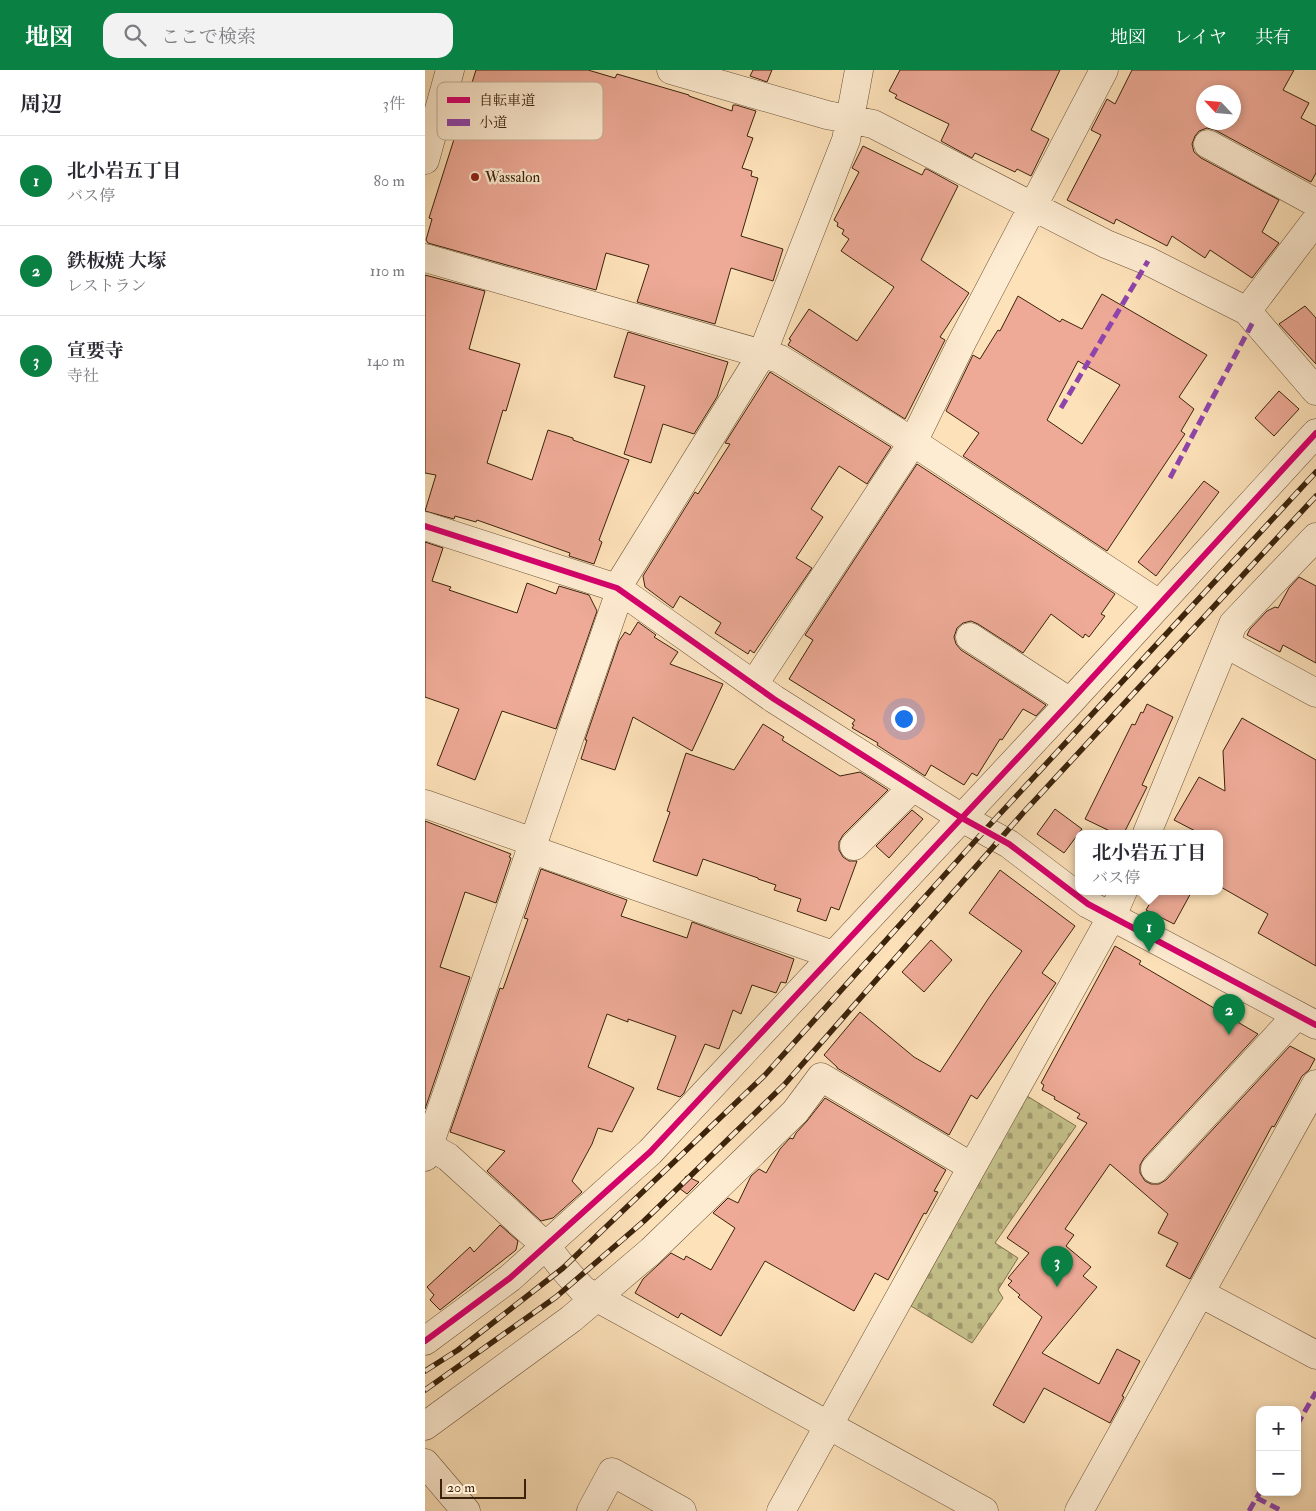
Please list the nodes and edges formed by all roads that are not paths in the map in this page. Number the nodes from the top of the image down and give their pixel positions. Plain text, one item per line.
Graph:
1 (671, 70) edge
2 (859, 70) edge
3 (1105, 70) edge
4 (437, 117) edge
5 (850, 119) junction
6 (1208, 144) dead end
7 (425, 160) edge
8 (1316, 203) edge
9 (1033, 206) junction
10 (1316, 220) edge
11 (425, 258) edge
12 (1247, 311) junction
13 (762, 354) junction
14 (1316, 390) edge
15 (1316, 432) edge
16 (913, 442) junction
17 (425, 526) edge
18 (1316, 538) edge
19 (618, 590) junction
20 (1159, 604) junction
21 (970, 637) dead end
22 (1226, 644) junction
23 (754, 684) junction
24 (1316, 693) edge
25 (1070, 702) junction
26 (913, 787) junction
27 (425, 804) edge
28 (963, 818) junction
29 (1148, 830) edge
30 (532, 846) junction
31 (854, 846) dead end
32 (1075, 894) edge
33 (1076, 895) edge
34 (1121, 895) edge
35 (1112, 916) junction
36 (833, 955) junction
37 (1306, 1020) edge
38 (1316, 1084) edge
39 (426, 1149) edge
40 (973, 1167) junction
41 (1155, 1169) dead end
42 (546, 1246) junction
43 (1200, 1293) junction
44 (596, 1297) junction
45 (425, 1341) edge
46 (1316, 1355) edge
47 (425, 1426) edge
48 (829, 1426) junction
49 (425, 1463) edge
50 (466, 1511) edge
51 (591, 1511) edge
52 (682, 1511) edge
53 (781, 1511) edge
54 (985, 1511) edge
55 (1079, 1511) edge

1 - 5 street
2 - 5 street
3 - 9 street
4 - 7 street
5 - 9 street
5 - 13 street
6 - 8 street
9 - 12 street
9 - 16 street
10 - 12 street
11 - 13 street
12 - 14 street
13 - 16 street
13 - 19 street
15 - 20 street
16 - 20 street
16 - 23 street
17 - 19 street
18 - 22 street
19 - 23 street
19 - 30 street
20 - 25 street
21 - 25 street
22 - 24 street
22 - 29 street
23 - 26 street
25 - 28 street
26 - 28 street
26 - 31 street
27 - 30 street
28 - 32 street
28 - 36 street
30 - 36 street
30 - 39 street
33 - 35 street
34 - 35 street
35 - 37 street
35 - 40 street
36 - 42 street
37 - 41 street
38 - 43 street
39 - 42 street
40 - 44 street
40 - 48 street
42 - 44 street
42 - 45 street
43 - 46 street
43 - 55 street
44 - 47 street
44 - 48 street
48 - 53 street
48 - 54 street
49 - 50 street
51 - 52 street

